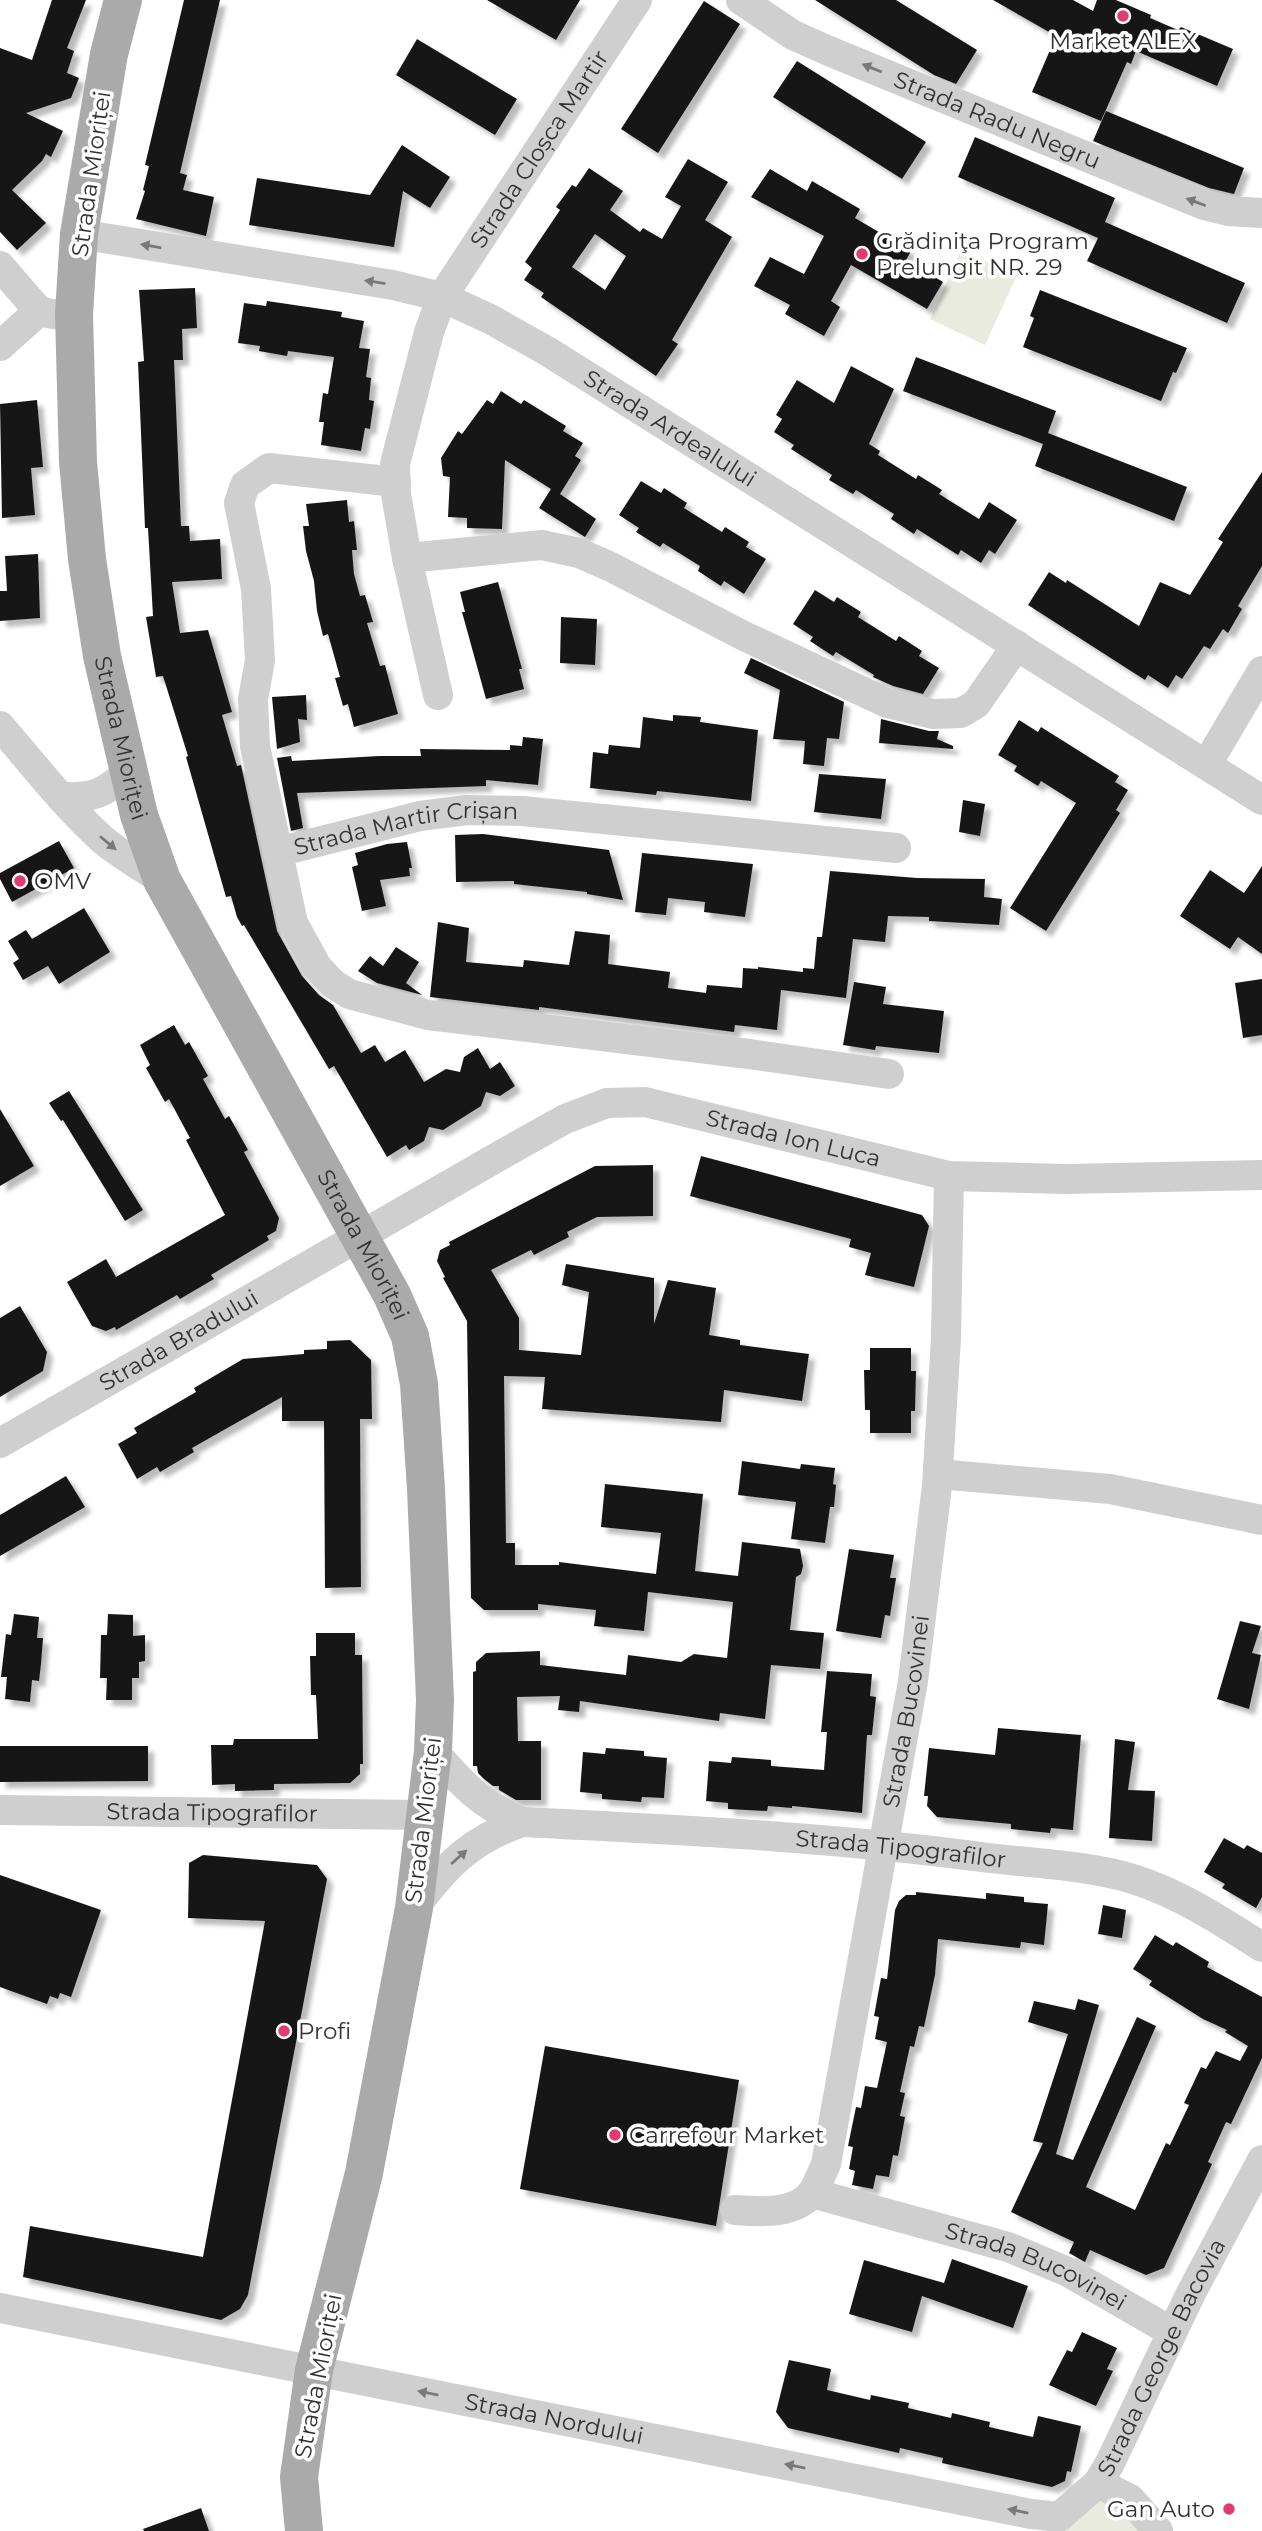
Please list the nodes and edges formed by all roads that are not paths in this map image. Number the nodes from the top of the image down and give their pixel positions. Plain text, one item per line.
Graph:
1 (123, 0) edge
2 (637, 0) edge
3 (741, 0) edge
4 (1262, 213) edge
5 (79, 234) junction
6 (0, 266) edge
7 (442, 297) junction
8 (56, 313) junction
9 (0, 346) edge
10 (396, 482) junction
11 (407, 558) junction
12 (1017, 645) junction
13 (1262, 671) edge
14 (438, 695) dead end
15 (0, 726) edge
16 (1206, 764) junction
17 (127, 773) junction
18 (61, 797) junction
19 (1262, 800) edge
20 (896, 848) dead end
21 (278, 852) junction
22 (162, 880) junction
23 (889, 1074) dead end
24 (1262, 1175) edge
25 (948, 1176) junction
26 (359, 1237) junction
27 (0, 1443) edge
28 (938, 1474) junction
29 (1262, 1520) edge
30 (433, 1751) junction
31 (0, 1810) edge
32 (425, 1815) junction
33 (522, 1822) junction
34 (885, 1844) junction
35 (414, 1908) junction
36 (1262, 1947) edge
37 (1262, 2160) edge
38 (813, 2193) junction
39 (735, 2210) dead end
40 (0, 2308) edge
41 (1172, 2332) junction
42 (314, 2370) junction
43 (1098, 2483) junction
44 (1059, 2524) edge
45 (304, 2531) edge
46 (1158, 2531) edge

1 - 5 main road, Strada Mioriței
2 - 7 street, Strada Cloșca Martir
4 -> 3 street, Strada Radu Negru
7 -> 5 street, Strada Ardealului
5 - 8 main road, Strada Mioriței
6 - 8 street
7 - 10 street
7 - 12 street, Strada Ardealului
8 - 9 street
8 - 17 main road, Strada Mioriței
10 - 11 street
10 - 21 street, Strada Martir Crișan
11 - 12 street
11 - 14 street
12 - 16 street, Strada Ardealului
13 - 16 street
15 - 18 street
16 - 19 street, Strada Ardealului
17 - 18 street
17 - 22 main road, Strada Mioriței
18 -> 22 street
20 - 21 street, Strada Martir Crișan
21 - 23 street
22 - 26 main road, Strada Mioriței
24 - 25 street, Strada Ion Luca
25 - 26 street, Strada Ion Luca
25 - 28 street, Strada Bucovinei
26 - 27 street, Strada Bradului
26 - 30 main road, Strada Mioriței
28 - 29 street
28 - 34 street, Strada Bucovinei
30 - 32 main road, Strada Mioriței
30 - 33 street, Strada Tipografilor
31 - 32 street, Strada Tipografilor
32 - 35 main road, Strada Mioriței
33 - 34 street, Strada Tipografilor
35 -> 33 street, Strada Tipografilor
34 - 36 street, Strada Tipografilor
34 - 38 street, Strada Bucovinei
35 - 42 main road, Strada Mioriței
37 - 41 street, Strada George Bacovia
38 - 39 street
38 - 41 street, Strada Bucovinei
40 - 42 street, Strada Nordului
41 - 43 street, Strada George Bacovia
44 -> 42 street, Strada Nordului
42 - 45 main road, Strada Mioriței
43 - 44 street, Strada Nordului
43 - 46 street, Strada George Bacovia

